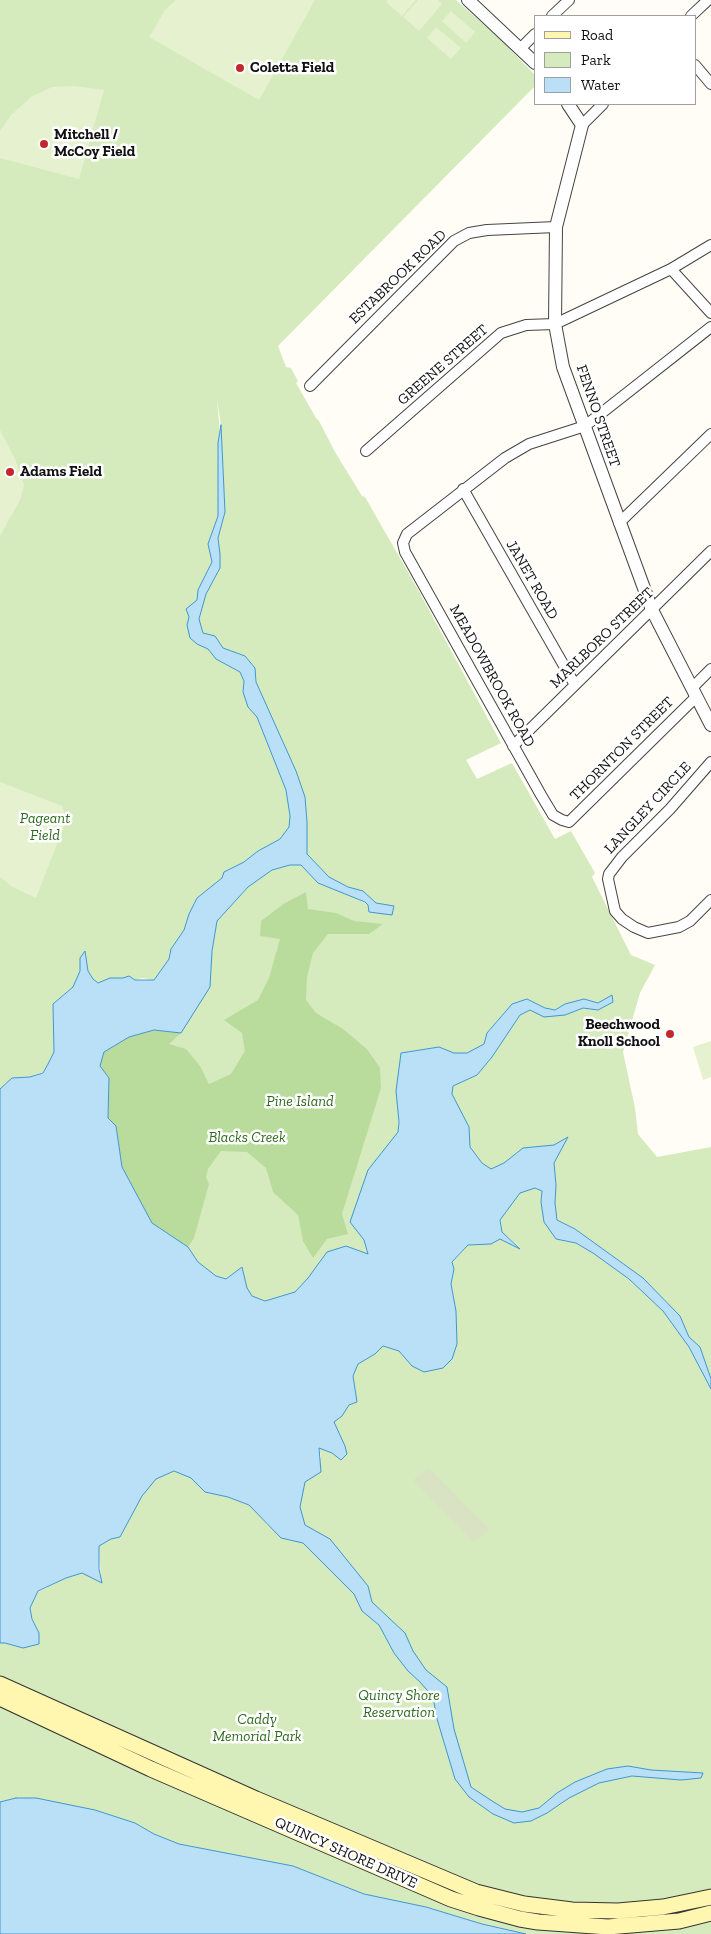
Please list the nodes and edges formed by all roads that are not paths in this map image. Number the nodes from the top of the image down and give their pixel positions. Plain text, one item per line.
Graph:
1 (468, 0) edge
2 (569, 0) edge
3 (708, 0) edge
4 (553, 15) edge
5 (692, 15) edge
6 (534, 35) edge
7 (521, 48) junction
8 (534, 62) edge
9 (696, 66) edge
10 (711, 84) edge
11 (569, 105) edge
12 (602, 105) edge
13 (582, 125) junction
14 (556, 227) junction
15 (711, 245) edge
16 (671, 269) junction
17 (711, 313) edge
18 (555, 324) junction
19 (711, 327) edge
20 (310, 386) dead end
21 (585, 426) junction
22 (711, 434) edge
23 (366, 451) dead end
24 (463, 489) junction
25 (619, 523) junction
26 (711, 551) edge
27 (652, 610) junction
28 (711, 669) edge
29 (575, 685) junction
30 (694, 693) junction
31 (711, 725) edge
32 (513, 746) junction
33 (711, 762) edge
34 (570, 822) joint
35 (711, 900) edge
36 (0, 1684) edge
37 (0, 1698) edge
38 (711, 1897) edge
39 (711, 1913) edge

1 - 7 street
2 - 4 street
3 - 5 street
6 - 7 street
7 - 8 street
9 - 10 street
11 - 13 street
12 - 13 street
13 - 14 street, FENNO STREET
14 - 18 street, FENNO STREET
14 - 20 street, ESTABROOK ROAD
15 - 16 street, GREENE STREET
16 - 17 street
16 - 18 street, GREENE STREET
18 - 21 street, FENNO STREET
18 - 23 street, GREENE STREET
19 - 21 street
21 - 24 street
21 - 25 street, FENNO STREET
22 - 25 street
24 - 29 street, JANET ROAD
24 - 32 street, MEADOWBROOK ROAD
25 - 27 street, FENNO STREET
26 - 27 street, MARLBORO STREET
27 - 29 street, MARLBORO STREET
27 - 30 street, FENNO STREET
28 - 30 street, THORNTON STREET
29 - 32 street, MARLBORO STREET
30 - 31 street, FENNO STREET
30 - 34 street, THORNTON STREET
32 - 34 street, MEADOWBROOK ROAD
33 - 35 street, LANGLEY CIRCLE
36 - 38 main road, QUINCY SHORE DRIVE
37 - 39 main road, QUINCY SHORE DRIVE

